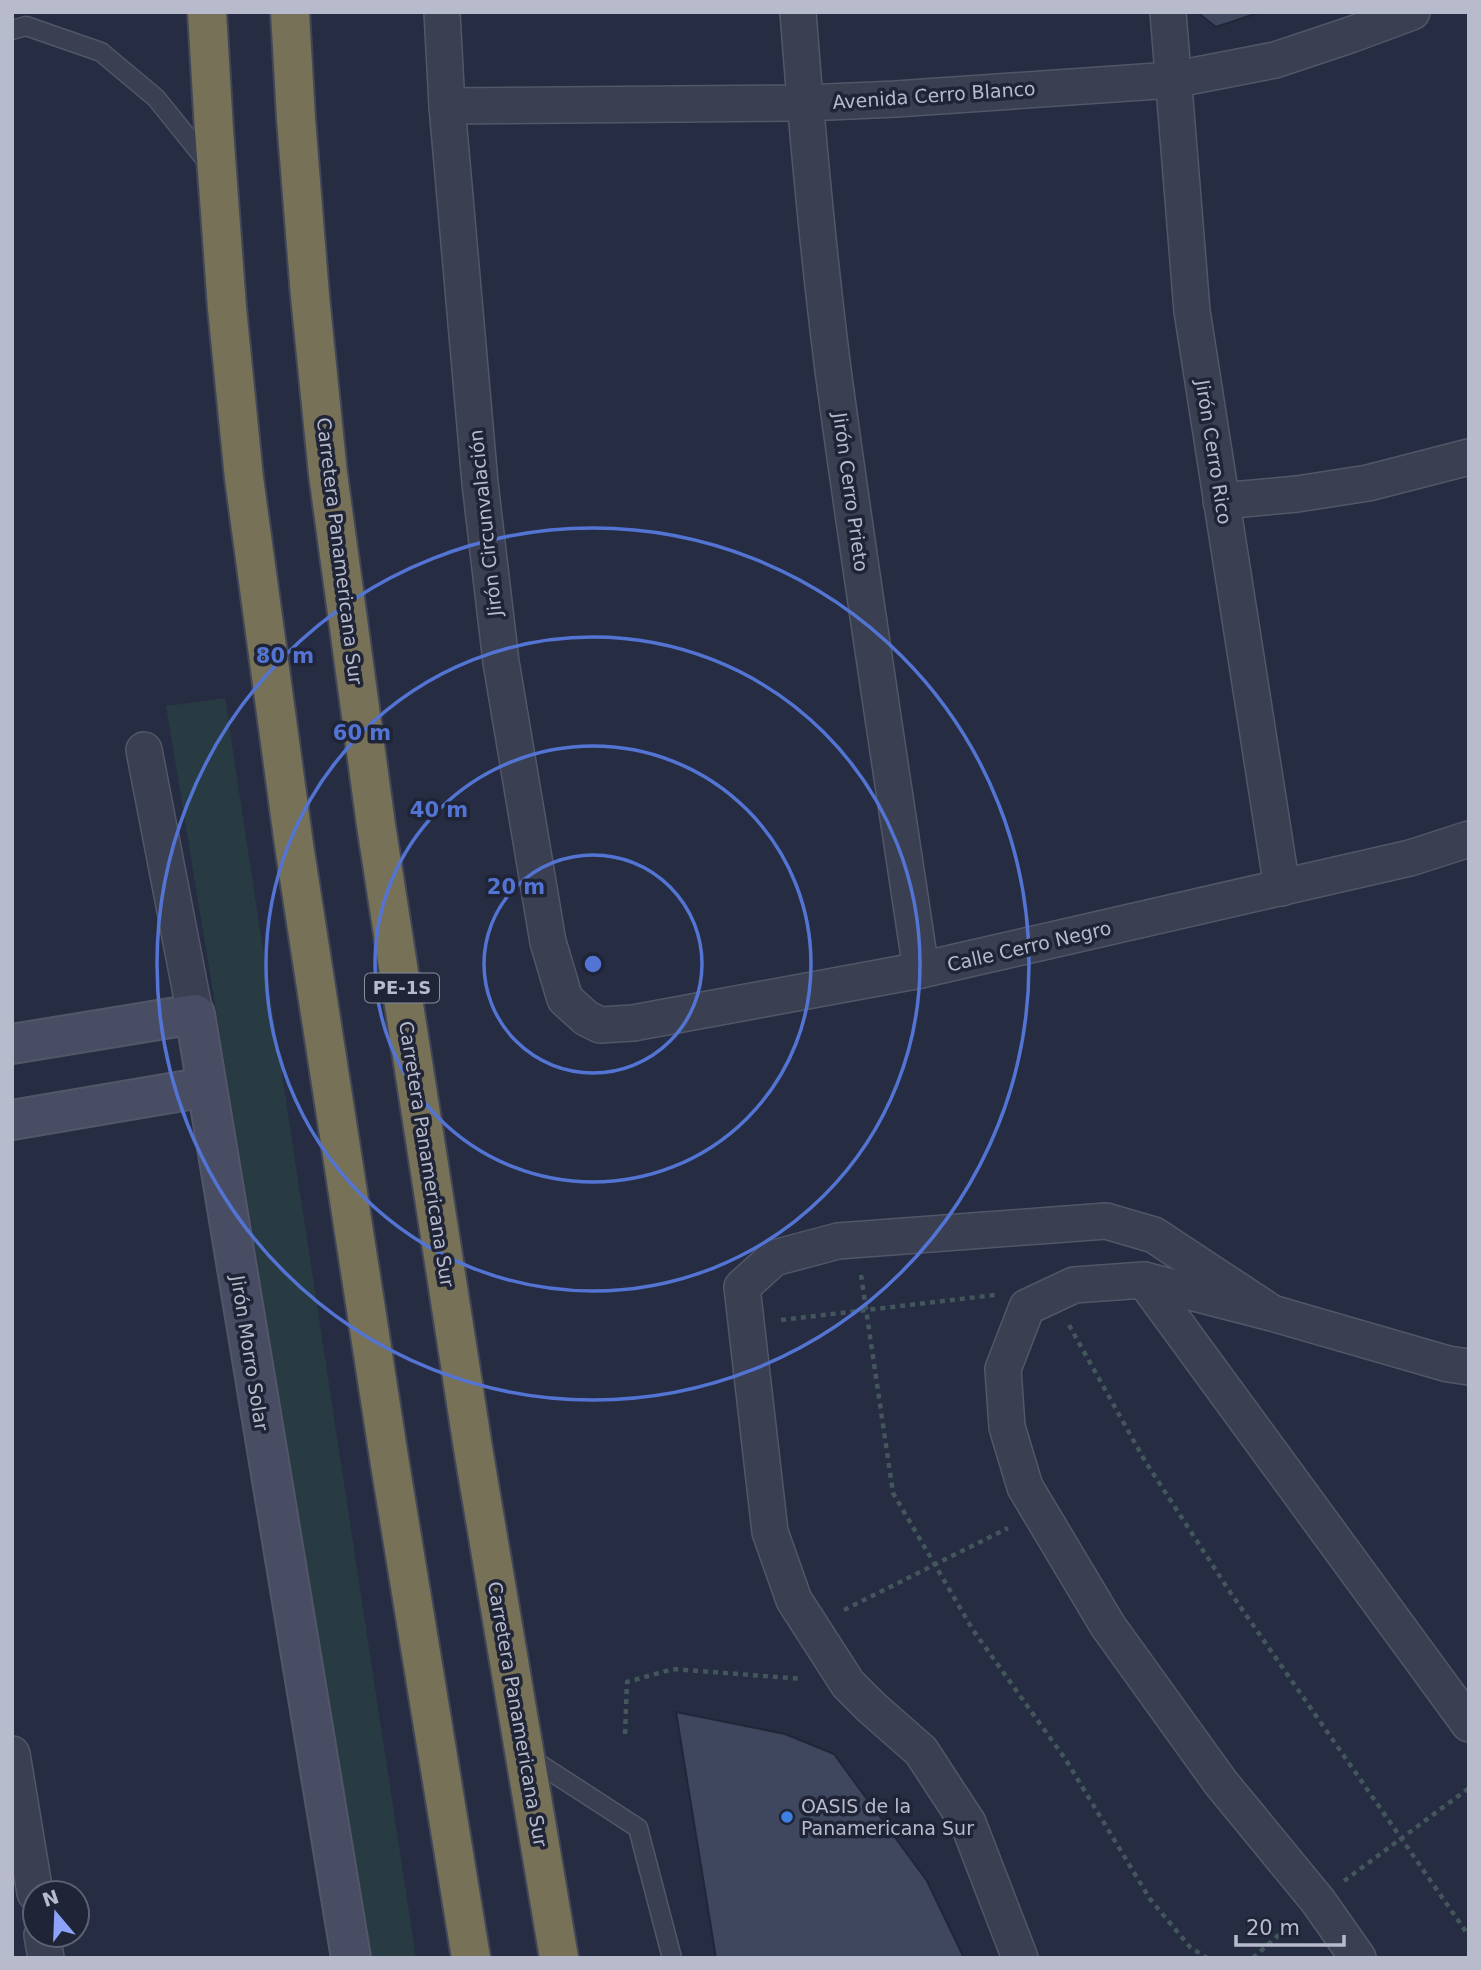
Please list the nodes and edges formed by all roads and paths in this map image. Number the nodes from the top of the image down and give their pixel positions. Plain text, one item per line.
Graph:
1 (187, 12) edge
2 (207, 12) edge
3 (290, 12) edge
4 (442, 12) edge
5 (798, 12) edge
6 (1168, 12) edge
7 (1412, 12) edge
8 (12, 30) edge
9 (1172, 80) junction
10 (805, 103) junction
11 (447, 106) junction
12 (214, 130) junction
13 (217, 173) junction
14 (1469, 457) edge
15 (1221, 501) junction
16 (144, 750) dead end
17 (1469, 839) edge
18 (1282, 888) junction
19 (921, 971) junction
20 (195, 1014) junction
21 (586, 1018) joint
22 (12, 1044) edge
23 (206, 1087) junction
24 (12, 1120) edge
25 (856, 1240) junction
26 (1144, 1280) junction
27 (1053, 1294) junction
28 (867, 1311) junction
29 (1272, 1313) junction
30 (746, 1324) junction
31 (1017, 1333) junction
32 (1469, 1367) edge
33 (1040, 1513) junction
34 (935, 1563) junction
35 (812, 1627) junction
36 (848, 1684) junction
37 (1469, 1724) edge
38 (625, 1734) dead end
39 (12, 1754) edge
40 (524, 1754) junction
41 (1469, 1788) edge
42 (1402, 1838) junction
43 (33, 1879) edge
44 (1318, 1901) junction
45 (1469, 1936) edge
46 (351, 1958) edge
47 (471, 1958) edge
48 (559, 1958) edge
49 (672, 1958) edge
50 (1020, 1958) edge
51 (1207, 1958) edge
52 (1252, 1958) edge
53 (1357, 1958) edge

1 - 12 highway
2 - 12 highway
3 - 40 highway, Carretera Panamericana Sur / PE-1S
4 - 11 street, Jirón Circunvalación
5 - 10 street, Jirón Cerro Prieto
6 - 9 street, Jirón Cerro Rico
7 - 9 street, Avenida Cerro Blanco
8 - 13 lane
9 - 10 street, Avenida Cerro Blanco
9 - 15 street, Jirón Cerro Rico
10 - 11 street, Avenida Cerro Blanco
10 - 19 street, Jirón Cerro Prieto
11 - 21 street, Jirón Circunvalación
12 - 13 highway
13 - 47 highway
14 - 15 street
15 - 18 street, Jirón Cerro Rico
16 - 20 street, Jirón Morro Solar
17 - 18 street, Calle Cerro Negro
18 - 19 street, Calle Cerro Negro
19 - 21 street, Calle Cerro Negro
20 - 22 street
20 - 23 street, Jirón Morro Solar
23 - 24 street
23 - 46 street, Jirón Morro Solar
25 - 28 path
25 - 29 street
25 - 30 street
26 - 27 street
26 - 29 street
26 - 37 street
27 - 31 street
27 - 42 path
28 - 30 path
28 - 31 path
28 - 34 path
29 - 32 street
30 - 35 street
31 - 33 street
33 - 34 path
33 - 44 street
34 - 35 path
34 - 51 path
35 - 36 street
36 - 38 path
36 - 50 street
39 - 43 street
40 - 48 highway, Carretera Panamericana Sur / PE-1S
40 - 49 lane
41 - 42 path
42 - 44 path
42 - 45 path
44 - 52 path
44 - 53 street

